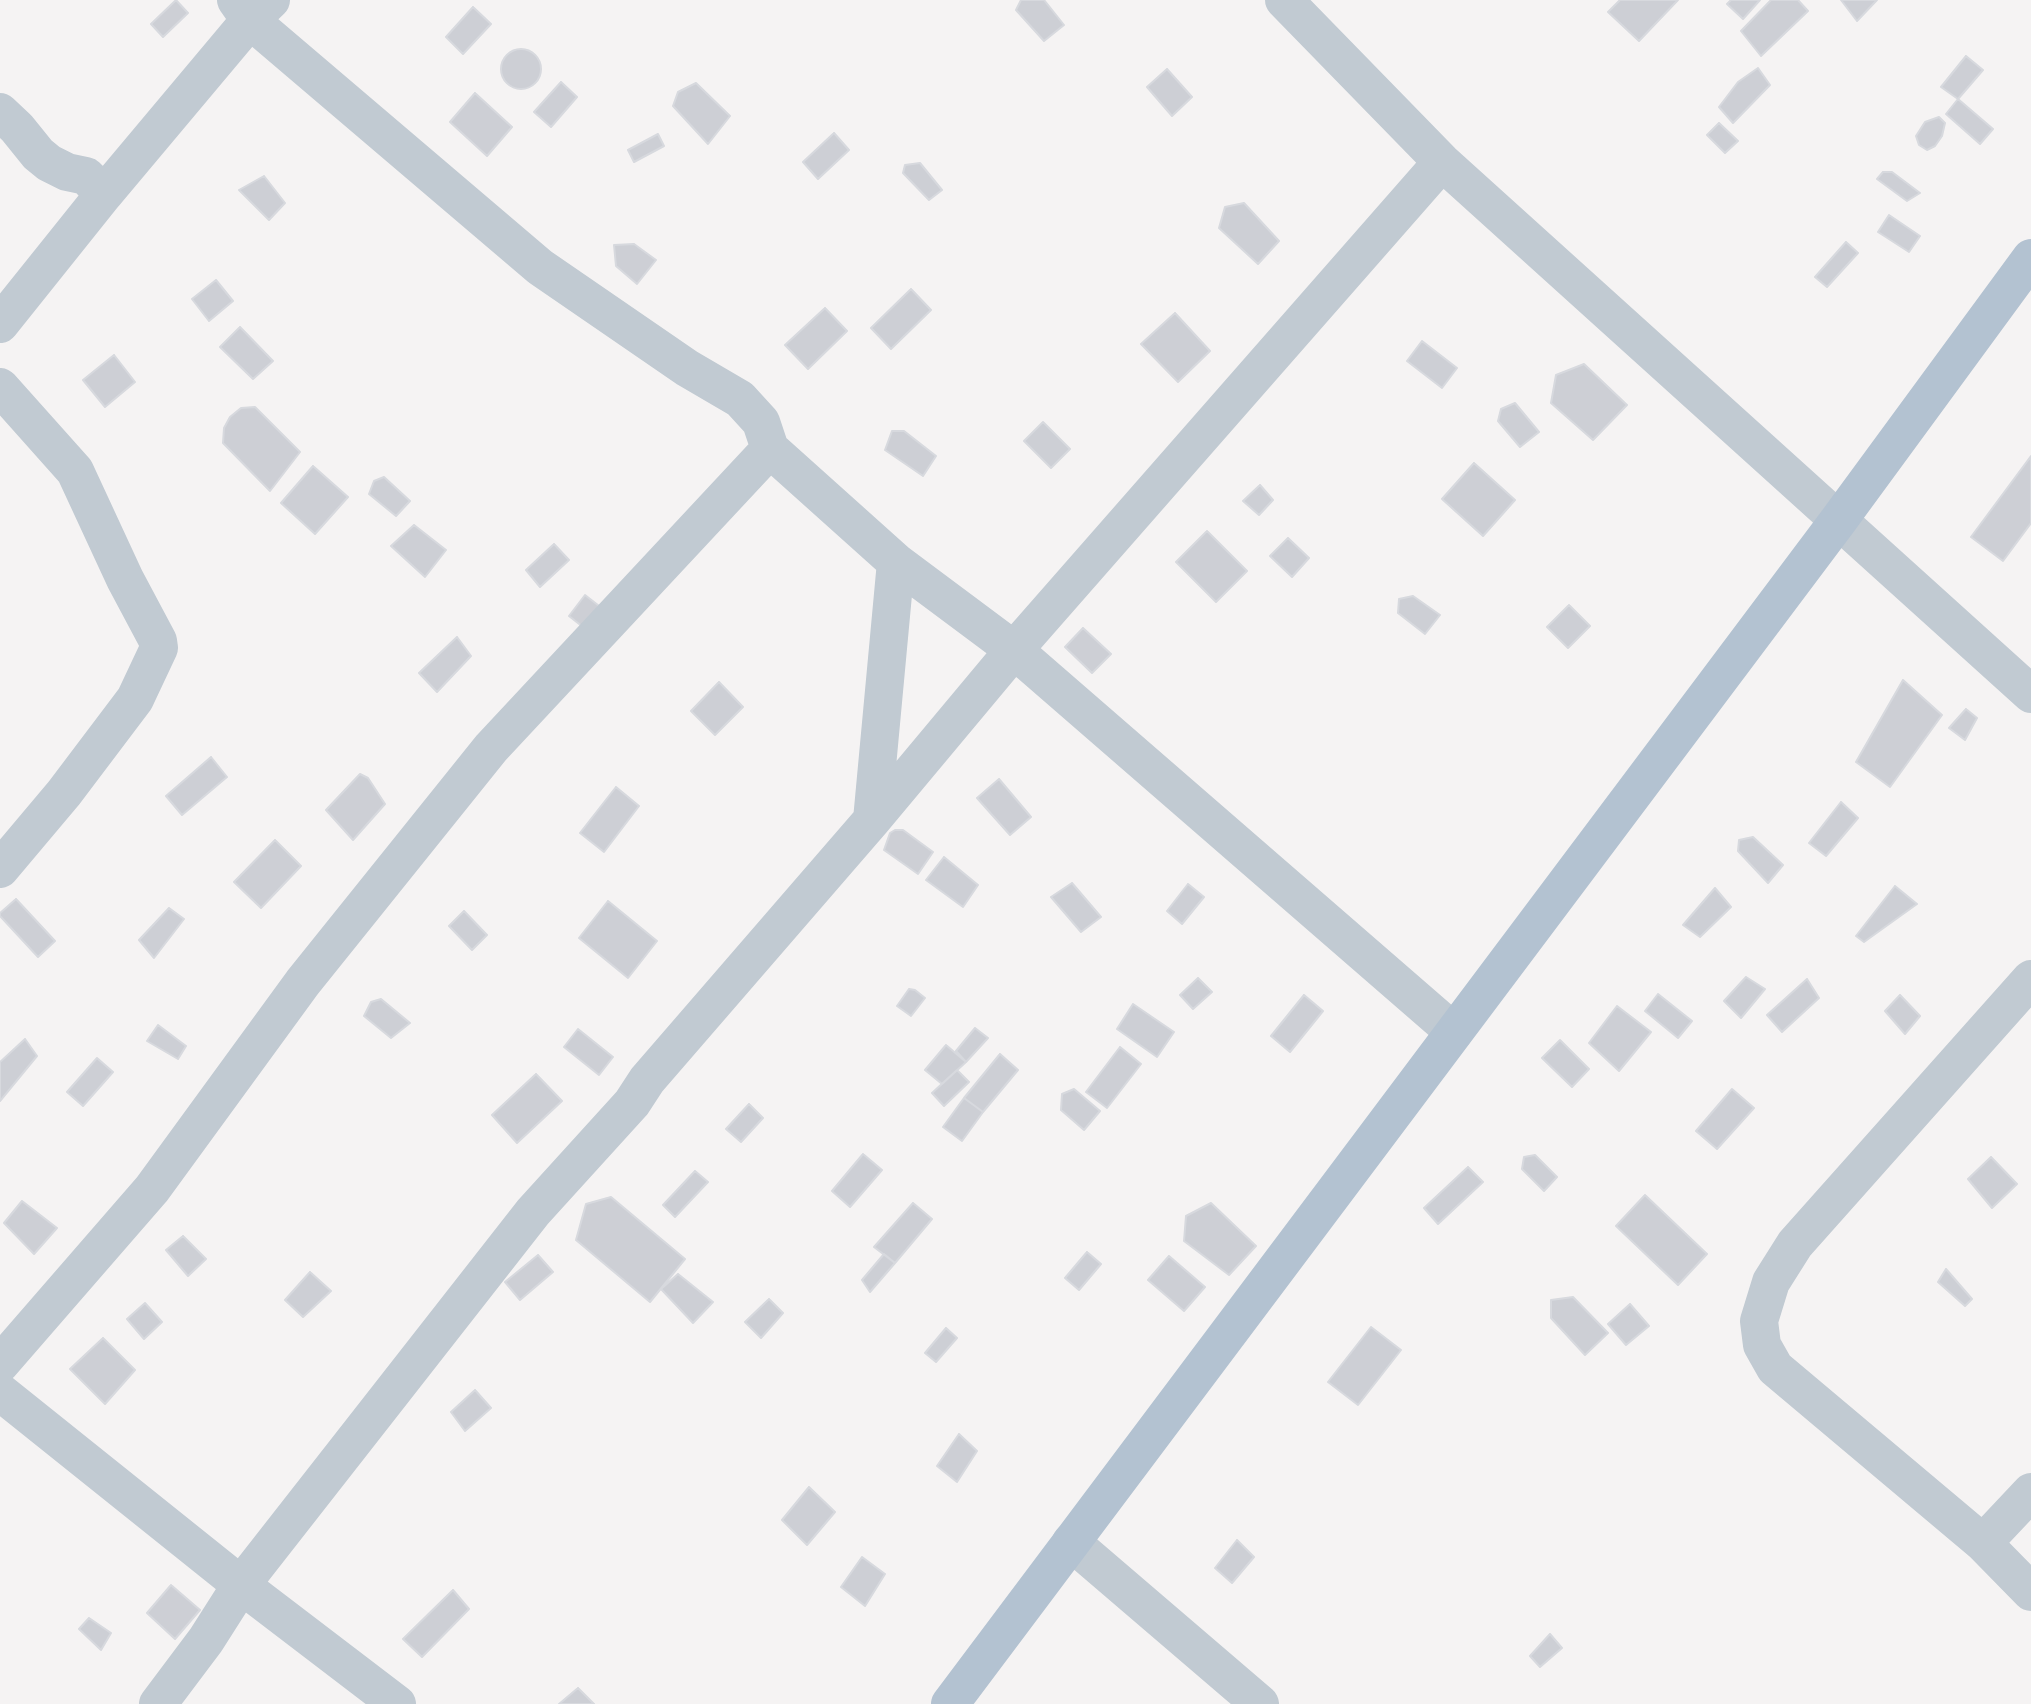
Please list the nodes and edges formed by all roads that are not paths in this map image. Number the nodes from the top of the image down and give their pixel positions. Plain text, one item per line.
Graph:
1 (1284, 0) edge
2 (252, 7) edge
3 (0, 112) edge
4 (1442, 162) junction
5 (104, 194) junction
6 (2031, 258) edge
7 (0, 324) edge
8 (0, 387) edge
9 (770, 449) junction
10 (1838, 521) junction
11 (896, 562) junction
12 (1014, 650) junction
13 (2031, 694) edge
14 (872, 820) junction
15 (0, 869) edge
16 (2031, 979) edge
17 (1454, 1032) junction
18 (0, 1364) edge
19 (0, 1392) edge
20 (2031, 1492) edge
21 (1071, 1542) junction
22 (1983, 1543) junction
23 (241, 1585) junction
24 (2031, 1592) edge
25 (158, 1704) edge
26 (397, 1704) edge
27 (950, 1704) edge
28 (1260, 1704) edge

1 - 4 street
2 - 5 street
2 - 9 street
3 - 5 street
4 - 10 street
4 - 12 street
5 - 7 street
6 - 10 main road
8 - 15 street
9 - 11 street
9 - 18 street
10 - 13 street
10 - 17 main road
11 - 12 street
11 - 14 street
12 - 14 street
12 - 17 street
14 - 23 street
16 - 22 street
17 - 21 main road
19 - 23 street
20 - 22 street
21 - 27 main road
21 - 28 street
22 - 24 street
23 - 25 street
23 - 26 street

